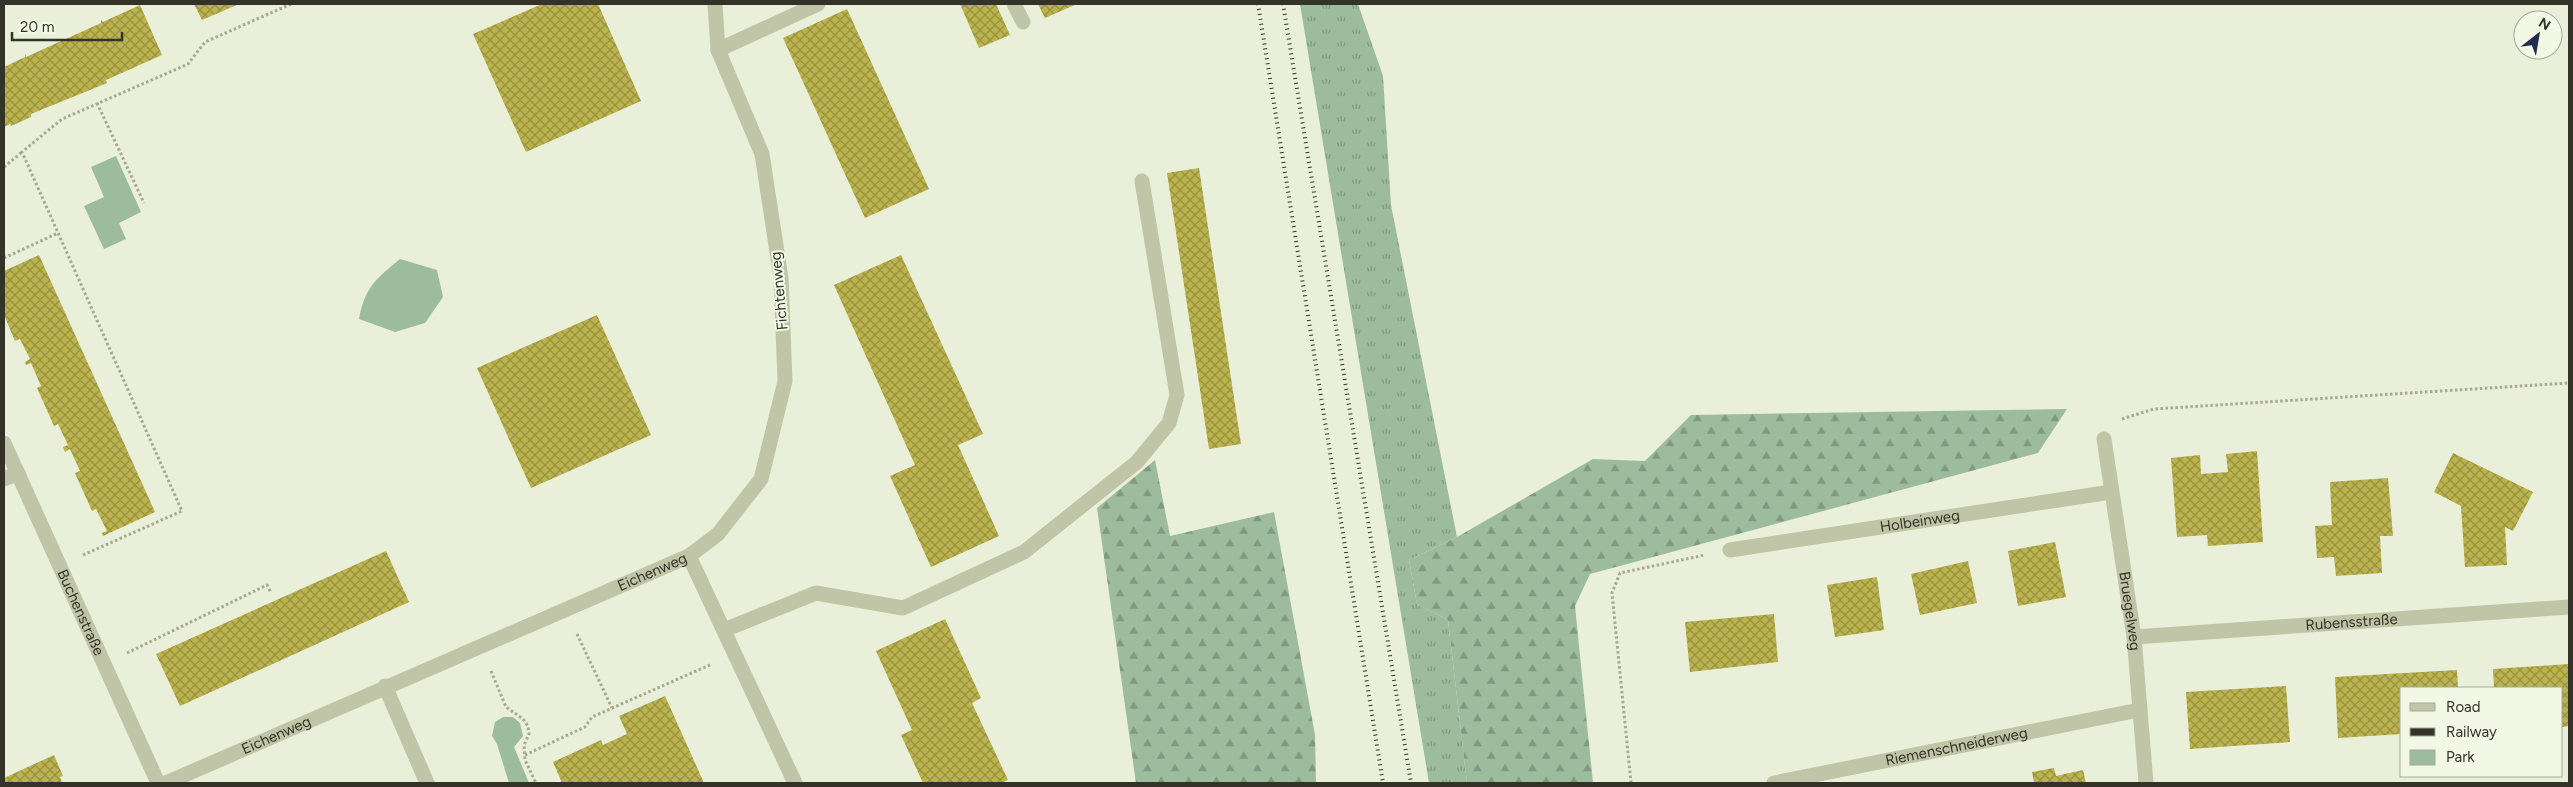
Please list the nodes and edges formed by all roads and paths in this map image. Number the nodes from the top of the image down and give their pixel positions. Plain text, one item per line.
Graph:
1 (291, 4) edge
2 (715, 4) edge
3 (818, 4) edge
4 (1014, 4) edge
5 (1023, 22) dead end
6 (718, 50) junction
7 (98, 103) junction
8 (22, 152) junction
9 (4, 167) edge
10 (1142, 181) dead end
11 (144, 203) dead end
12 (58, 233) junction
13 (4, 258) edge
14 (2569, 383) edge
15 (2104, 439) joint
16 (4, 443) edge
17 (18, 473) junction
18 (4, 479) edge
19 (2111, 492) junction
20 (1730, 550) joint
21 (689, 556) junction
22 (59, 566) junction
23 (271, 593) dead end
24 (2569, 607) edge
25 (565, 609) junction
26 (724, 630) junction
27 (2134, 637) junction
28 (480, 646) junction
29 (735, 653) junction
30 (105, 664) junction
31 (385, 686) junction
32 (612, 708) junction
33 (2139, 710) junction
34 (524, 754) junction
35 (158, 783) edge
36 (166, 783) edge
37 (427, 783) edge
38 (536, 783) edge
39 (795, 783) edge
40 (1631, 783) edge
41 (1774, 783) edge
42 (2146, 783) edge

1 - 7 path
2 - 6 street, Fichtenweg
3 - 6 street
4 - 5 street
6 - 21 street, Fichtenweg
7 - 8 path
7 - 11 path
8 - 9 path
8 - 12 path
10 - 26 street
12 - 13 path
12 - 22 path
14 - 15 path
15 - 19 street, Bruegelweg
16 - 17 street, Buchenstraße
17 - 18 street
17 - 22 street, Buchenstraße
19 - 20 street, Holbeinweg
19 - 27 street, Bruegelweg
20 - 40 path
21 - 25 street, Eichenweg
21 - 26 street, Eichenweg
22 - 30 street, Buchenstraße
23 - 30 path
24 - 27 street, Rubensstraße
25 - 28 street, Eichenweg
25 - 32 path
26 - 29 street, Eichenweg
27 - 33 street, Bruegelweg
28 - 31 street, Eichenweg
28 - 34 path
29 - 32 path
29 - 39 street, Eichenweg
30 - 35 street, Buchenstraße
31 - 36 street, Eichenweg
31 - 37 street
32 - 34 path
33 - 41 street, Riemenschneiderweg
33 - 42 street, Bruegelweg
34 - 38 path

